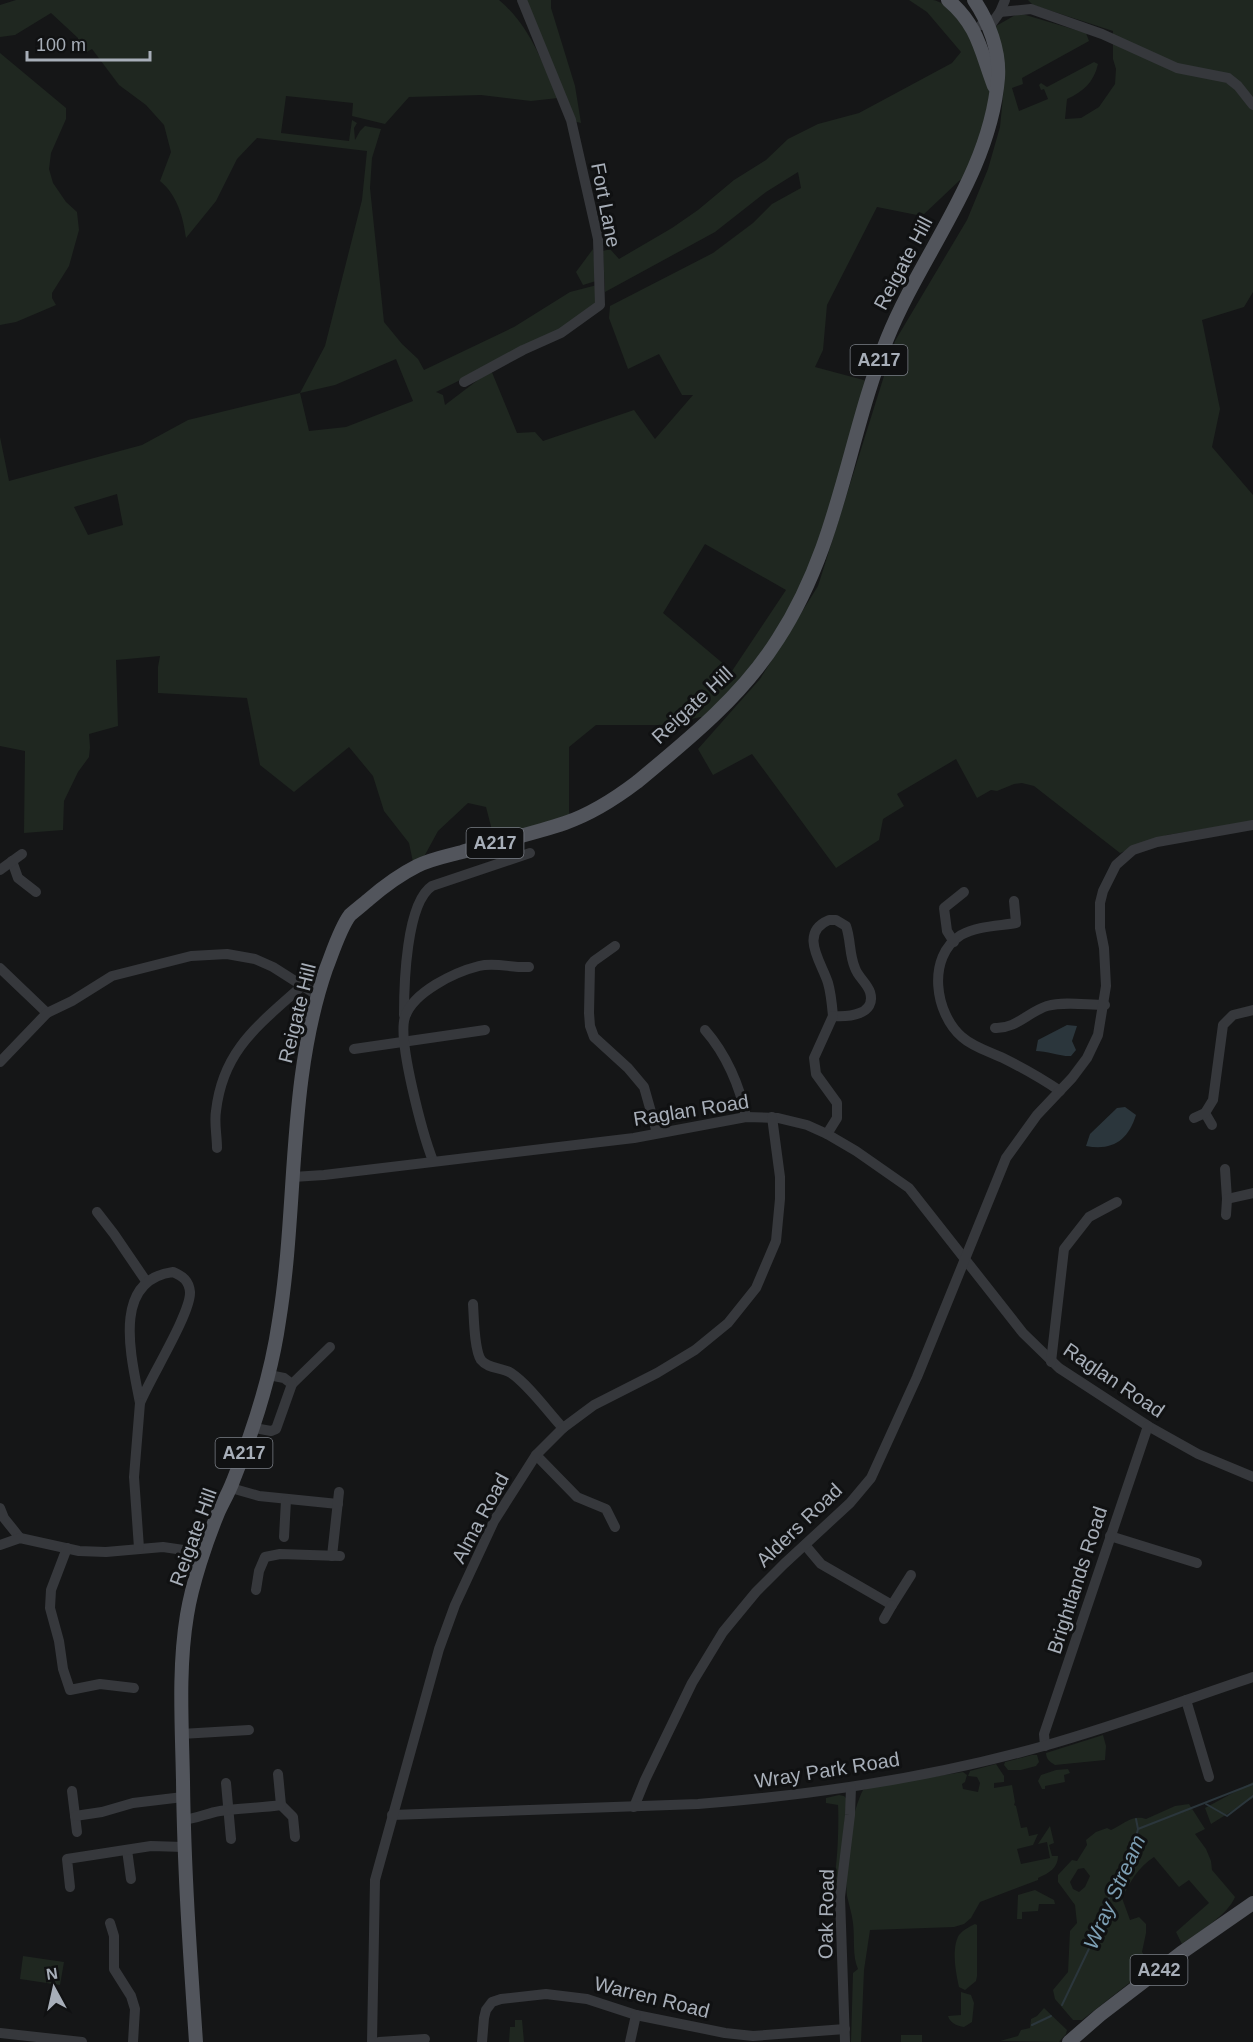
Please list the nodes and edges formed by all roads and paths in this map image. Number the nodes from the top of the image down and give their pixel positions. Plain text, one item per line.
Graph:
1 (522, 0) edge
2 (948, 0) edge
3 (974, 0) edge
4 (1005, 0) edge
5 (1015, 0) edge
6 (1024, 9) junction
7 (1000, 12) junction
8 (970, 23) junction
9 (988, 25) junction
10 (996, 91) junction
11 (1253, 105) edge
12 (464, 382) dead end
13 (1253, 825) edge
14 (530, 853) dead end
15 (22, 854) dead end
16 (12, 861) junction
17 (0, 870) edge
18 (36, 892) dead end
19 (964, 892) dead end
20 (1014, 901) dead end
21 (954, 942) junction
22 (615, 946) dead end
23 (529, 967) dead end
24 (0, 968) edge
25 (303, 986) junction
26 (317, 995) junction
27 (1105, 1005) junction
28 (1253, 1010) edge
29 (47, 1013) junction
30 (833, 1016) junction
31 (404, 1018) junction
32 (484, 1029) dead end
33 (995, 1029) dead end
34 (705, 1030) dead end
35 (405, 1042) junction
36 (354, 1049) dead end
37 (0, 1062) edge
38 (1060, 1091) junction
39 (1205, 1113) junction
40 (746, 1117) junction
41 (772, 1117) junction
42 (1194, 1118) dead end
43 (1212, 1125) dead end
44 (657, 1133) junction
45 (827, 1134) junction
46 (217, 1148) dead end
47 (433, 1161) junction
48 (1225, 1169) dead end
49 (293, 1177) junction
50 (1253, 1193) edge
51 (1227, 1199) junction
52 (1117, 1202) dead end
53 (97, 1212) dead end
54 (1226, 1215) dead end
55 (964, 1257) junction
56 (146, 1281) junction
57 (473, 1304) dead end
58 (330, 1347) dead end
59 (1051, 1362) junction
60 (269, 1375) junction
61 (292, 1384) junction
62 (140, 1402) junction
63 (1148, 1426) junction
64 (254, 1428) junction
65 (563, 1428) junction
66 (536, 1455) junction
67 (1253, 1477) edge
68 (231, 1488) junction
69 (339, 1492) dead end
70 (286, 1500) junction
71 (338, 1504) junction
72 (0, 1508) edge
73 (615, 1527) dead end
74 (1110, 1536) junction
75 (284, 1537) dead end
76 (20, 1538) junction
77 (0, 1545) edge
78 (805, 1545) junction
79 (67, 1548) junction
80 (139, 1548) junction
81 (204, 1553) junction
82 (1197, 1563) dead end
83 (911, 1575) dead end
84 (256, 1590) dead end
85 (892, 1605) junction
86 (884, 1619) dead end
87 (1253, 1677) edge
88 (134, 1688) dead end
89 (1186, 1700) junction
90 (249, 1730) dead end
91 (181, 1734) junction
92 (1045, 1746) junction
93 (278, 1774) dead end
94 (1209, 1777) dead end
95 (226, 1783) dead end
96 (851, 1787) junction
97 (72, 1791) dead end
98 (183, 1797) junction
99 (281, 1805) junction
100 (634, 1807) junction
101 (228, 1810) junction
102 (392, 1815) junction
103 (75, 1816) junction
104 (183, 1820) junction
105 (77, 1832) dead end
106 (295, 1837) dead end
107 (231, 1839) dead end
108 (184, 1847) junction
109 (127, 1850) junction
110 (131, 1879) dead end
111 (70, 1887) dead end
112 (1253, 1903) edge
113 (110, 1923) dead end
114 (636, 2015) junction
115 (195, 2027) junction
116 (845, 2029) junction
117 (0, 2033) edge
118 (425, 2039) dead end
119 (82, 2042) edge
120 (133, 2042) edge
121 (183, 2042) edge
122 (196, 2042) edge
123 (372, 2042) edge
124 (379, 2042) edge
125 (483, 2042) edge
126 (630, 2042) edge
127 (845, 2042) edge
128 (1069, 2042) edge

1 - 12 street, Fort Lane
2 - 8 main road, Reigate Hill / A217
3 - 9 main road, Reigate Hill / A217
4 - 7 street
5 - 6 street
6 - 7 street
6 - 11 street
7 - 9 street
8 - 9 street
8 - 10 main road, Reigate Hill / A217
9 - 10 main road, Reigate Hill / A217
10 - 26 main road, Reigate Hill / A217
13 - 27 street, Alders Road
14 - 31 street
15 - 16 street
16 - 17 street
16 - 18 street
19 - 21 street
20 - 21 street
21 - 38 street
22 - 44 street
23 - 31 street
24 - 29 street
25 - 26 street
25 - 29 street
25 - 46 street
26 - 49 main road, Reigate Hill / A217
27 - 33 street
27 - 38 street, Alders Road
28 - 39 street
29 - 37 street
30 - 30 street
30 - 45 street
31 - 35 street
32 - 35 street
34 - 40 street
35 - 36 street
35 - 47 street
38 - 55 street, Alders Road
39 - 42 street
39 - 43 street
40 - 41 street, Raglan Road
40 - 44 street, Raglan Road
41 - 45 street, Raglan Road
41 - 65 street, Alma Road
44 - 47 street, Raglan Road
45 - 55 street, Raglan Road
47 - 49 street, Raglan Road
48 - 51 street
49 - 60 main road, Reigate Hill / A217
50 - 51 street
51 - 54 street
52 - 59 street
53 - 56 street
55 - 59 street, Raglan Road
55 - 78 street, Alders Road
56 - 62 street
56 - 62 street
57 - 65 street
58 - 61 street
59 - 63 street, Raglan Road
60 - 61 street
60 - 64 main road, Reigate Hill / A217
61 - 64 street
62 - 80 street
63 - 67 street, Raglan Road
63 - 74 street, Brightlands Road
64 - 68 main road, Reigate Hill / A217
65 - 66 street, Alma Road
66 - 73 street
66 - 102 street, Alma Road
68 - 70 street
68 - 81 main road, Reigate Hill / A217
69 - 71 street
70 - 71 street
70 - 75 street
71 - 84 street
72 - 76 street
74 - 82 street
74 - 92 street, Brightlands Road
76 - 77 street
76 - 79 street
78 - 85 street
78 - 100 street, Alders Road
79 - 80 street
79 - 88 street
80 - 81 street
81 - 91 main road, Reigate Hill / A217
83 - 85 street
85 - 86 street
87 - 89 street, Wray Park Road
89 - 92 street, Wray Park Road
89 - 94 street
90 - 91 street
91 - 98 main road, Reigate Hill / A217
92 - 96 street, Wray Park Road
93 - 99 street
95 - 101 street
96 - 100 street, Wray Park Road
96 - 116 street, Oak Road
97 - 103 street
98 - 103 street
98 - 104 main road, Reigate Hill / A217
99 - 101 street
99 - 106 street
100 - 102 street, Wray Park Road
101 - 104 street
101 - 107 street
102 - 123 street, Alma Road
103 - 105 street
104 - 108 main road, Reigate Hill / A217
108 - 109 street
108 - 115 main road, Reigate Hill / A217
109 - 110 street
109 - 111 street
112 - 128 main road, A242
113 - 120 street
114 - 116 street, Warren Road
114 - 125 street, Warren Road
114 - 126 street
115 - 121 main road
115 - 122 main road, Reigate Hill / A217
116 - 127 street, Oak Road
117 - 119 street
118 - 124 street

